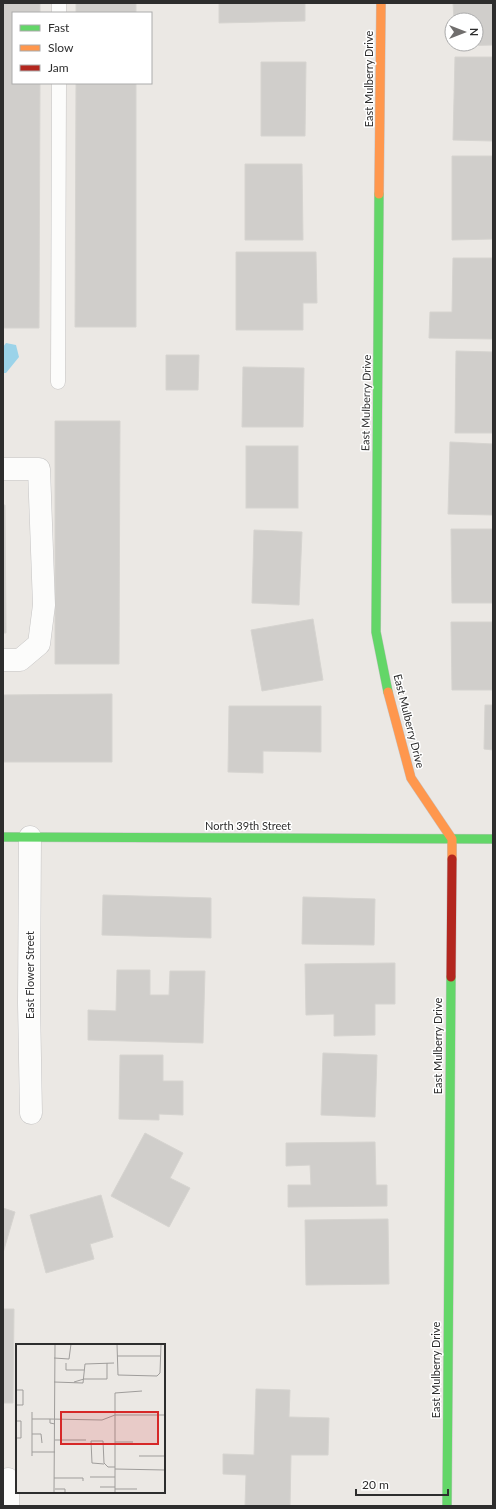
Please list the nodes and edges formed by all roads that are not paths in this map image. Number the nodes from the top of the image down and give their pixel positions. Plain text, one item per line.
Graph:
1 (381, 3) edge
2 (59, 84) edge
3 (58, 382) dead end
4 (3, 469) edge
5 (3, 660) edge
6 (3, 837) edge
7 (30, 837) junction
8 (452, 839) junction
9 (493, 839) edge
10 (31, 1113) dead end
11 (8, 1479) dead end
12 (8, 1506) edge
13 (447, 1506) edge

1 - 8 street, East Mulberry Drive
2 - 3 lane
4 - 5 street
6 - 7 street, North 39th Street
7 - 8 street, North 39th Street
7 - 10 street, East Flower Street
8 - 9 street, North 39th Street
8 - 13 street, East Mulberry Drive
11 - 12 street

